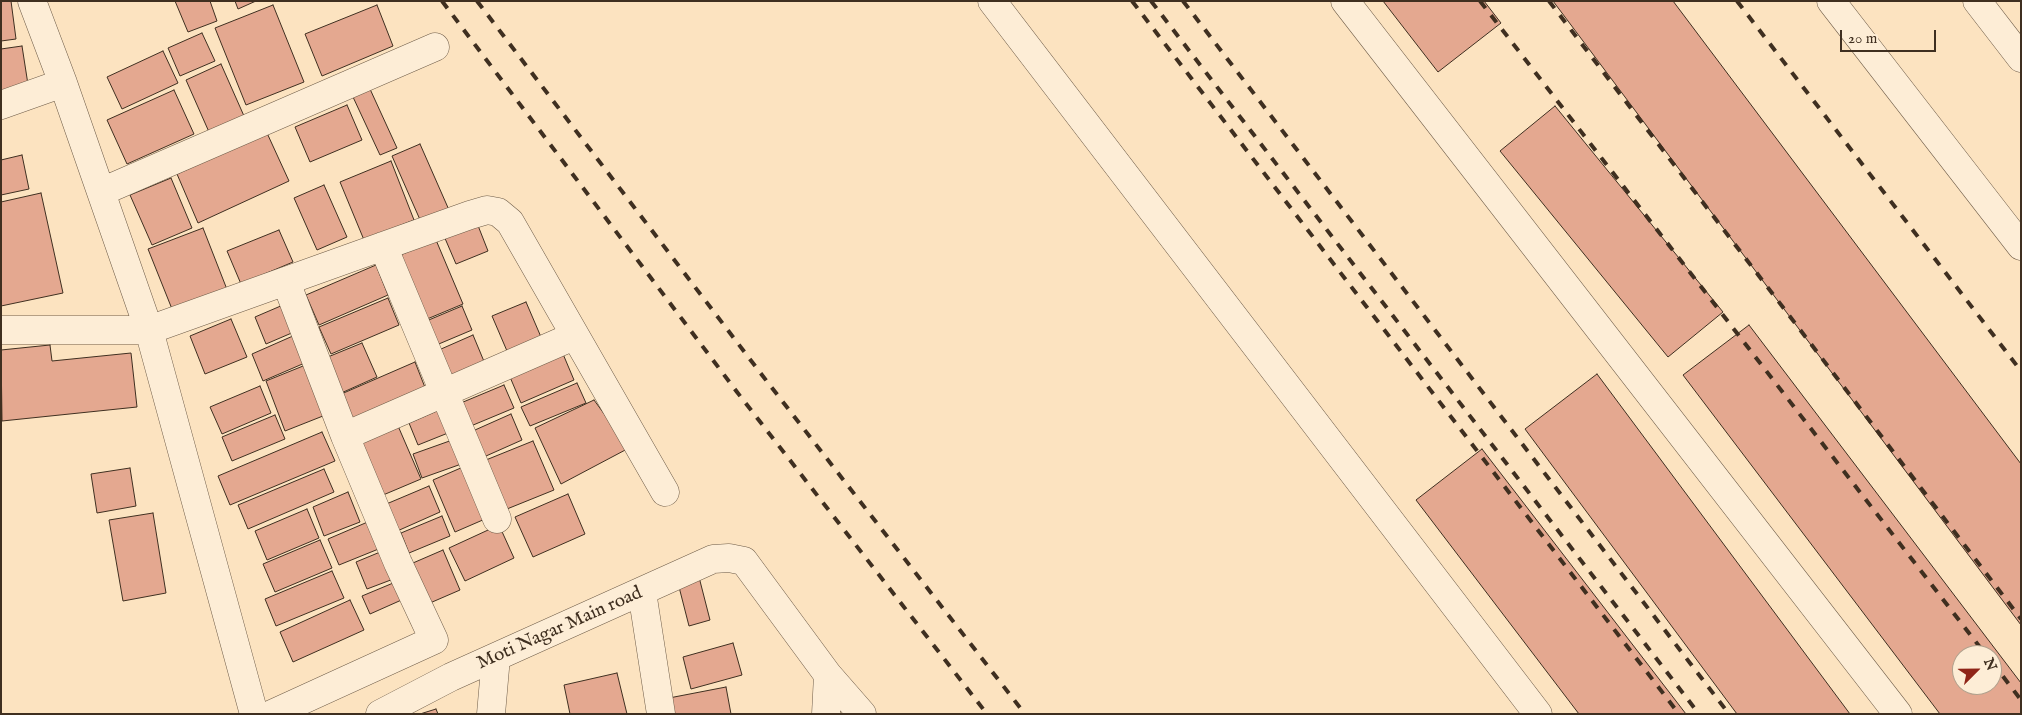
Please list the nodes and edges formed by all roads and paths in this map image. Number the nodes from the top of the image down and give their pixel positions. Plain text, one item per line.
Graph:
1 (32, 1) edge
2 (992, 1) edge
3 (1345, 1) edge
4 (1831, 1) edge
5 (1977, 1) edge
6 (435, 47) dead end
7 (2021, 58) edge
8 (63, 83) junction
9 (1, 105) edge
10 (101, 192) junction
11 (383, 246) junction
12 (2021, 246) edge
13 (286, 282) junction
14 (1, 330) edge
15 (149, 330) junction
16 (574, 336) junction
17 (444, 393) junction
18 (346, 436) junction
19 (665, 492) dead end
20 (497, 519) dead end
21 (642, 592) junction
22 (496, 658) junction
23 (828, 675) junction
24 (254, 714) edge
25 (272, 714) edge
26 (380, 714) edge
27 (492, 714) edge
28 (661, 714) edge
29 (826, 714) edge
30 (862, 714) edge
31 (1538, 714) edge
32 (1898, 714) edge

1 - 8 street
2 - 31 street
3 - 32 street
4 - 12 street
5 - 7 street
6 - 10 street
8 - 9 street
8 - 10 street
10 - 15 street
11 - 13 street
11 - 16 street
11 - 17 street
13 - 15 street
13 - 18 street
14 - 15 street
15 - 24 street
16 - 17 street
16 - 19 street
17 - 18 street
17 - 20 street
18 - 25 street
21 - 22 street, Moti Nagar Main road
21 - 23 street, Moti Nagar Main road
21 - 28 street
22 - 26 street, Moti Nagar Main road
22 - 27 street
23 - 29 street
23 - 30 street

